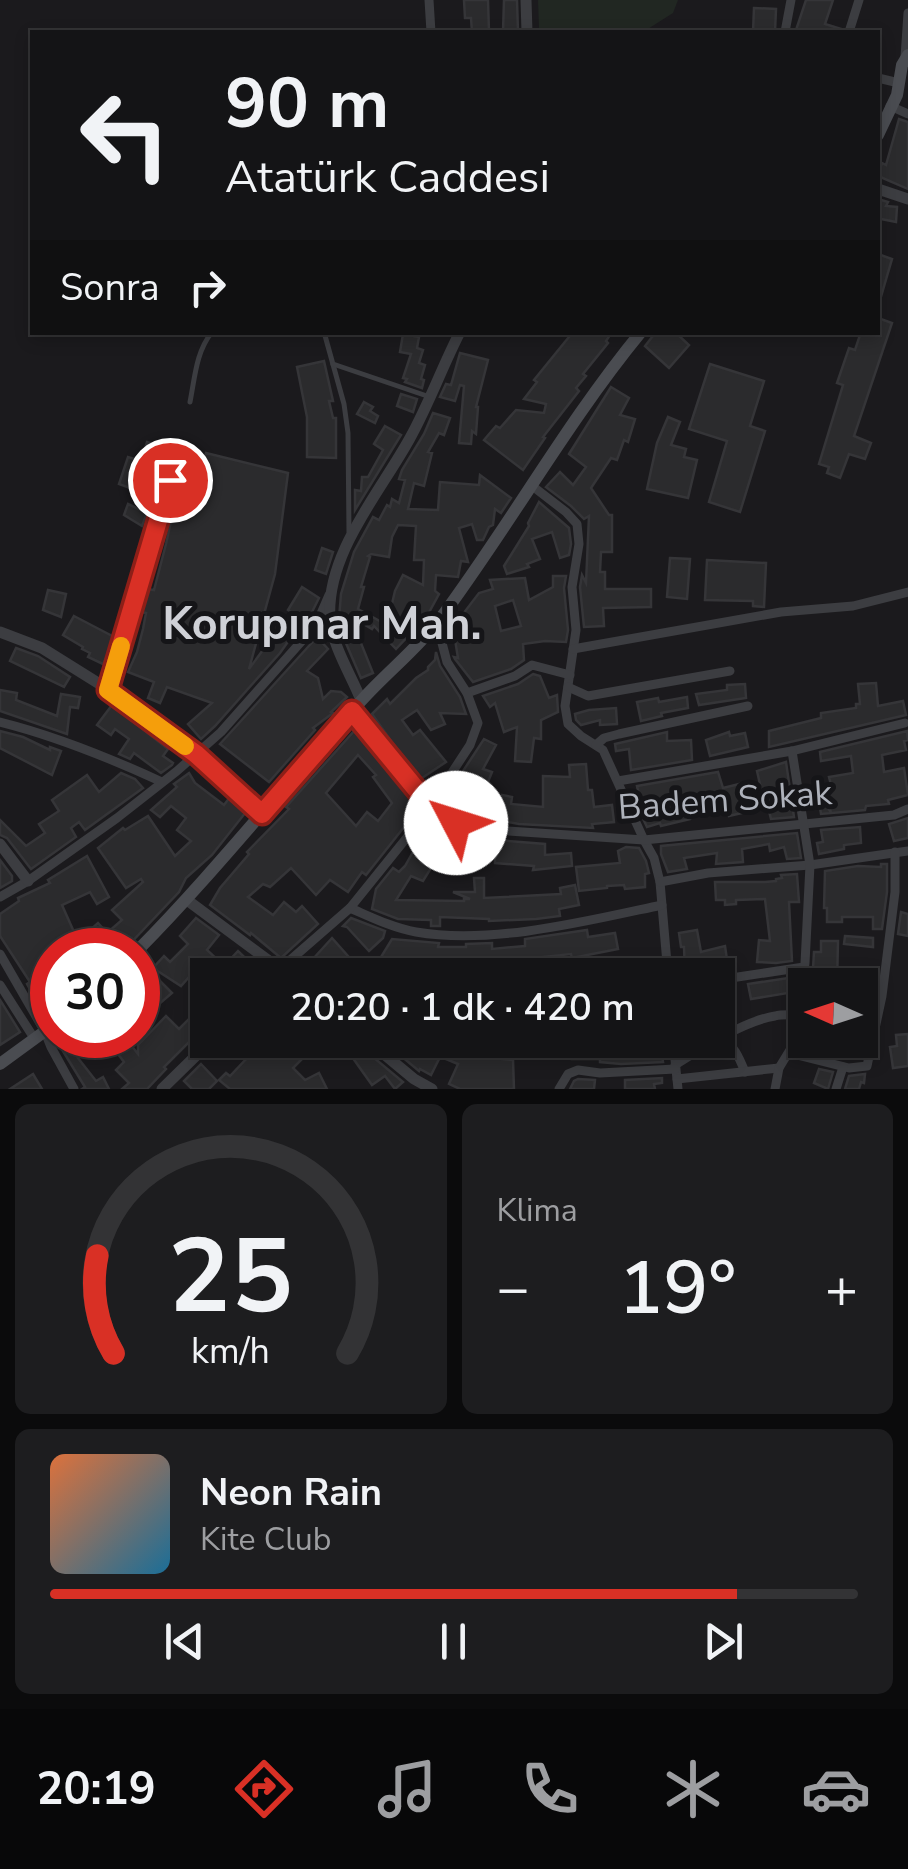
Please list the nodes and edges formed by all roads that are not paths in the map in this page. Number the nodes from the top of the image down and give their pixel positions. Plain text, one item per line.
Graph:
1 (429, 0) edge
2 (526, 0) edge
3 (791, 0) edge
4 (859, 0) edge
5 (908, 13) edge
6 (431, 30) edge
7 (526, 30) edge
8 (784, 30) edge
9 (850, 30) edge
10 (907, 57) edge
11 (898, 92) edge
12 (908, 114) edge
13 (880, 131) edge
14 (880, 189) edge
15 (908, 199) edge
16 (210, 335) edge
17 (325, 335) edge
18 (459, 335) edge
19 (639, 335) edge
20 (333, 364) junction
21 (432, 398) junction
22 (190, 402) dead end
23 (180, 444) dead end
24 (531, 485) junction
25 (350, 540) junction
26 (332, 589) junction
27 (908, 592) edge
28 (436, 623) junction
29 (0, 632) edge
30 (573, 649) junction
31 (730, 671) dead end
32 (570, 675) junction
33 (568, 687) junction
34 (108, 690) junction
35 (467, 693) junction
36 (356, 705) junction
37 (748, 706) dead end
38 (0, 722) edge
39 (905, 723) dead end
40 (596, 746) junction
41 (792, 750) junction
42 (196, 754) junction
43 (618, 780) junction
44 (162, 782) junction
45 (430, 806) junction
46 (908, 809) edge
47 (262, 814) junction
48 (805, 824) junction
49 (644, 840) junction
50 (0, 844) edge
51 (908, 850) edge
52 (895, 852) junction
53 (810, 865) junction
54 (28, 880) junction
55 (660, 882) junction
56 (0, 897) edge
57 (187, 900) junction
58 (662, 904) junction
59 (350, 908) junction
60 (160, 928) edge
61 (0, 954) edge
62 (262, 958) edge
63 (297, 958) edge
64 (667, 958) edge
65 (804, 967) joint
66 (735, 977) edge
67 (0, 984) edge
68 (30, 1007) edge
69 (788, 1015) edge
70 (30, 1017) edge
71 (735, 1031) edge
72 (30, 1042) edge
73 (735, 1051) edge
74 (788, 1054) edge
75 (56, 1058) edge
76 (194, 1058) edge
77 (389, 1058) edge
78 (696, 1058) edge
79 (809, 1058) edge
80 (0, 1064) edge
81 (844, 1067) junction
82 (779, 1068) junction
83 (744, 1072) junction
84 (676, 1076) edge
85 (414, 1078) junction
86 (74, 1089) edge
87 (162, 1089) edge
88 (404, 1089) edge
89 (432, 1089) edge
90 (560, 1089) edge
91 (775, 1089) edge
92 (836, 1089) edge

1 - 6 street
2 - 7 street
3 - 8 street
4 - 9 street
5 - 10 street
10 - 11 main road
11 - 12 street
11 - 13 main road
14 - 15 street
16 - 22 lane
17 - 20 lane
18 - 21 street
19 - 24 main road
20 - 21 lane
20 - 25 lane
21 - 25 street
23 - 34 street
24 - 28 main road
24 - 30 street
25 - 26 street
26 - 36 street
26 - 42 street
27 - 30 street
28 - 35 street
28 - 36 main road
29 - 34 street
30 - 32 street
31 - 33 street
32 - 33 street
32 - 35 street
33 - 40 street
34 - 42 street
35 - 45 street
36 - 45 street
36 - 47 main road
37 - 40 street
38 - 44 street
39 - 41 street
40 - 43 street
41 - 43 street
41 - 48 street
42 - 44 street
42 - 47 street
43 - 49 street
44 - 54 street
45 - 49 street, Badem Sokak
45 - 59 street
46 - 48 street, Badem Sokak
47 - 57 main road
48 - 49 street, Badem Sokak
48 - 53 street
49 - 55 street
50 - 54 street
51 - 52 street
52 - 53 street
52 - 81 street
53 - 55 street
53 - 65 street
54 - 56 street
55 - 58 street
57 - 60 main road
57 - 62 street
58 - 59 street
58 - 64 street
59 - 63 street
61 - 68 street
65 - 66 street
67 - 70 street
69 - 71 street
72 - 80 main road
73 - 83 street
74 - 82 street
75 - 86 street
76 - 87 street
77 - 85 street
78 - 84 street
79 - 81 street
81 - 92 street
82 - 83 street
82 - 91 street
83 - 84 street
84 - 90 street
85 - 88 street
85 - 89 street

